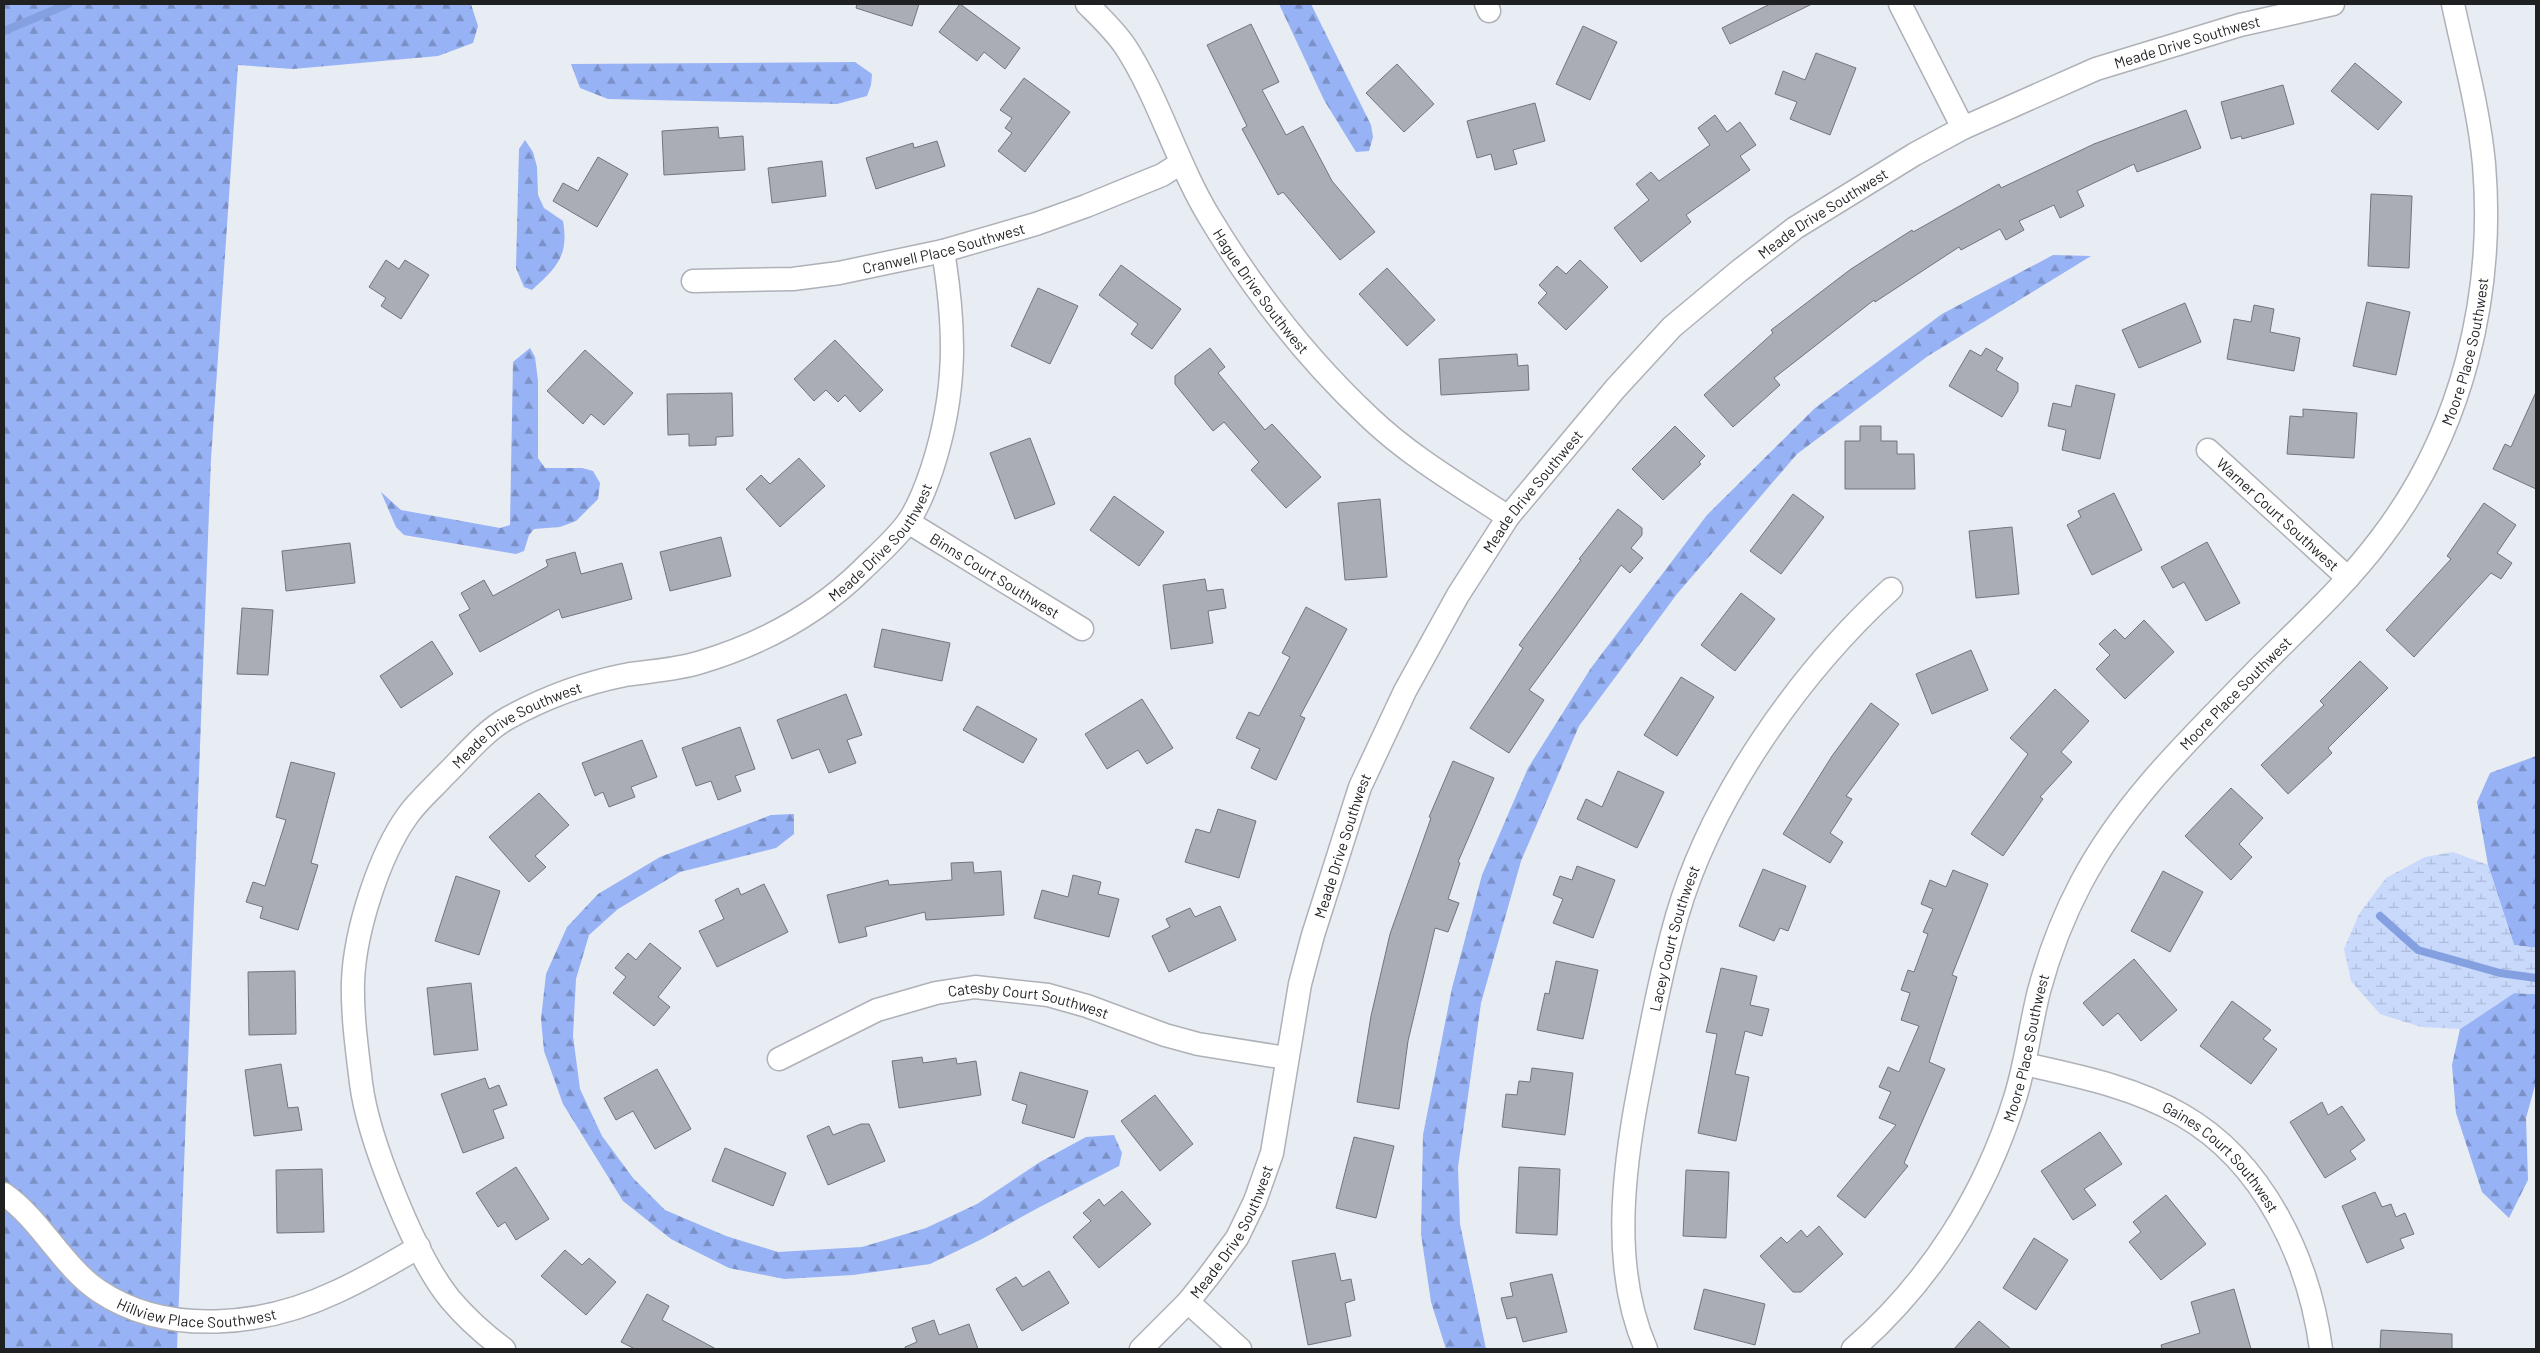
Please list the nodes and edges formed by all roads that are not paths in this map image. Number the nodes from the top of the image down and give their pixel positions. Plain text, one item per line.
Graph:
1 (1087, 4) edge
2 (1900, 4) edge
3 (2333, 4) edge
4 (2452, 4) edge
5 (1963, 128) junction
6 (1181, 163) junction
7 (943, 251) junction
8 (693, 280) dead end
9 (2208, 450) dead end
10 (1508, 517) junction
11 (908, 522) junction
12 (2348, 578) junction
13 (1891, 589) dead end
14 (1082, 629) dead end
15 (1286, 1058) junction
16 (779, 1059) dead end
17 (2024, 1064) junction
18 (4, 1194) edge
19 (419, 1247) junction
20 (1188, 1302) junction
21 (504, 1349) edge
22 (1141, 1349) edge
23 (1240, 1349) edge
24 (1646, 1349) edge
25 (1854, 1349) edge
26 (2321, 1349) edge

1 - 6 street, Hague Drive Southwest
2 - 5 street
3 - 5 street, Meade Drive Southwest
4 - 12 street, Moore Place Southwest
5 - 10 street, Meade Drive Southwest
6 - 7 street, Cranwell Place Southwest
6 - 10 street, Hague Drive Southwest
7 - 8 street, Cranwell Place Southwest
7 - 11 street, Meade Drive Southwest
9 - 12 street, Warner Court Southwest
10 - 15 street, Meade Drive Southwest
11 - 14 street, Binns Court Southwest
11 - 19 street, Meade Drive Southwest
12 - 17 street, Moore Place Southwest
13 - 24 street, Lacey Court Southwest
15 - 16 street, Catesby Court Southwest
15 - 20 street, Meade Drive Southwest
17 - 25 street, Moore Place Southwest
17 - 26 street, Gaines Court Southwest
18 - 19 street, Hillview Place Southwest
19 - 21 street, Meade Drive Southwest
20 - 22 street, Meade Drive Southwest
20 - 23 street

